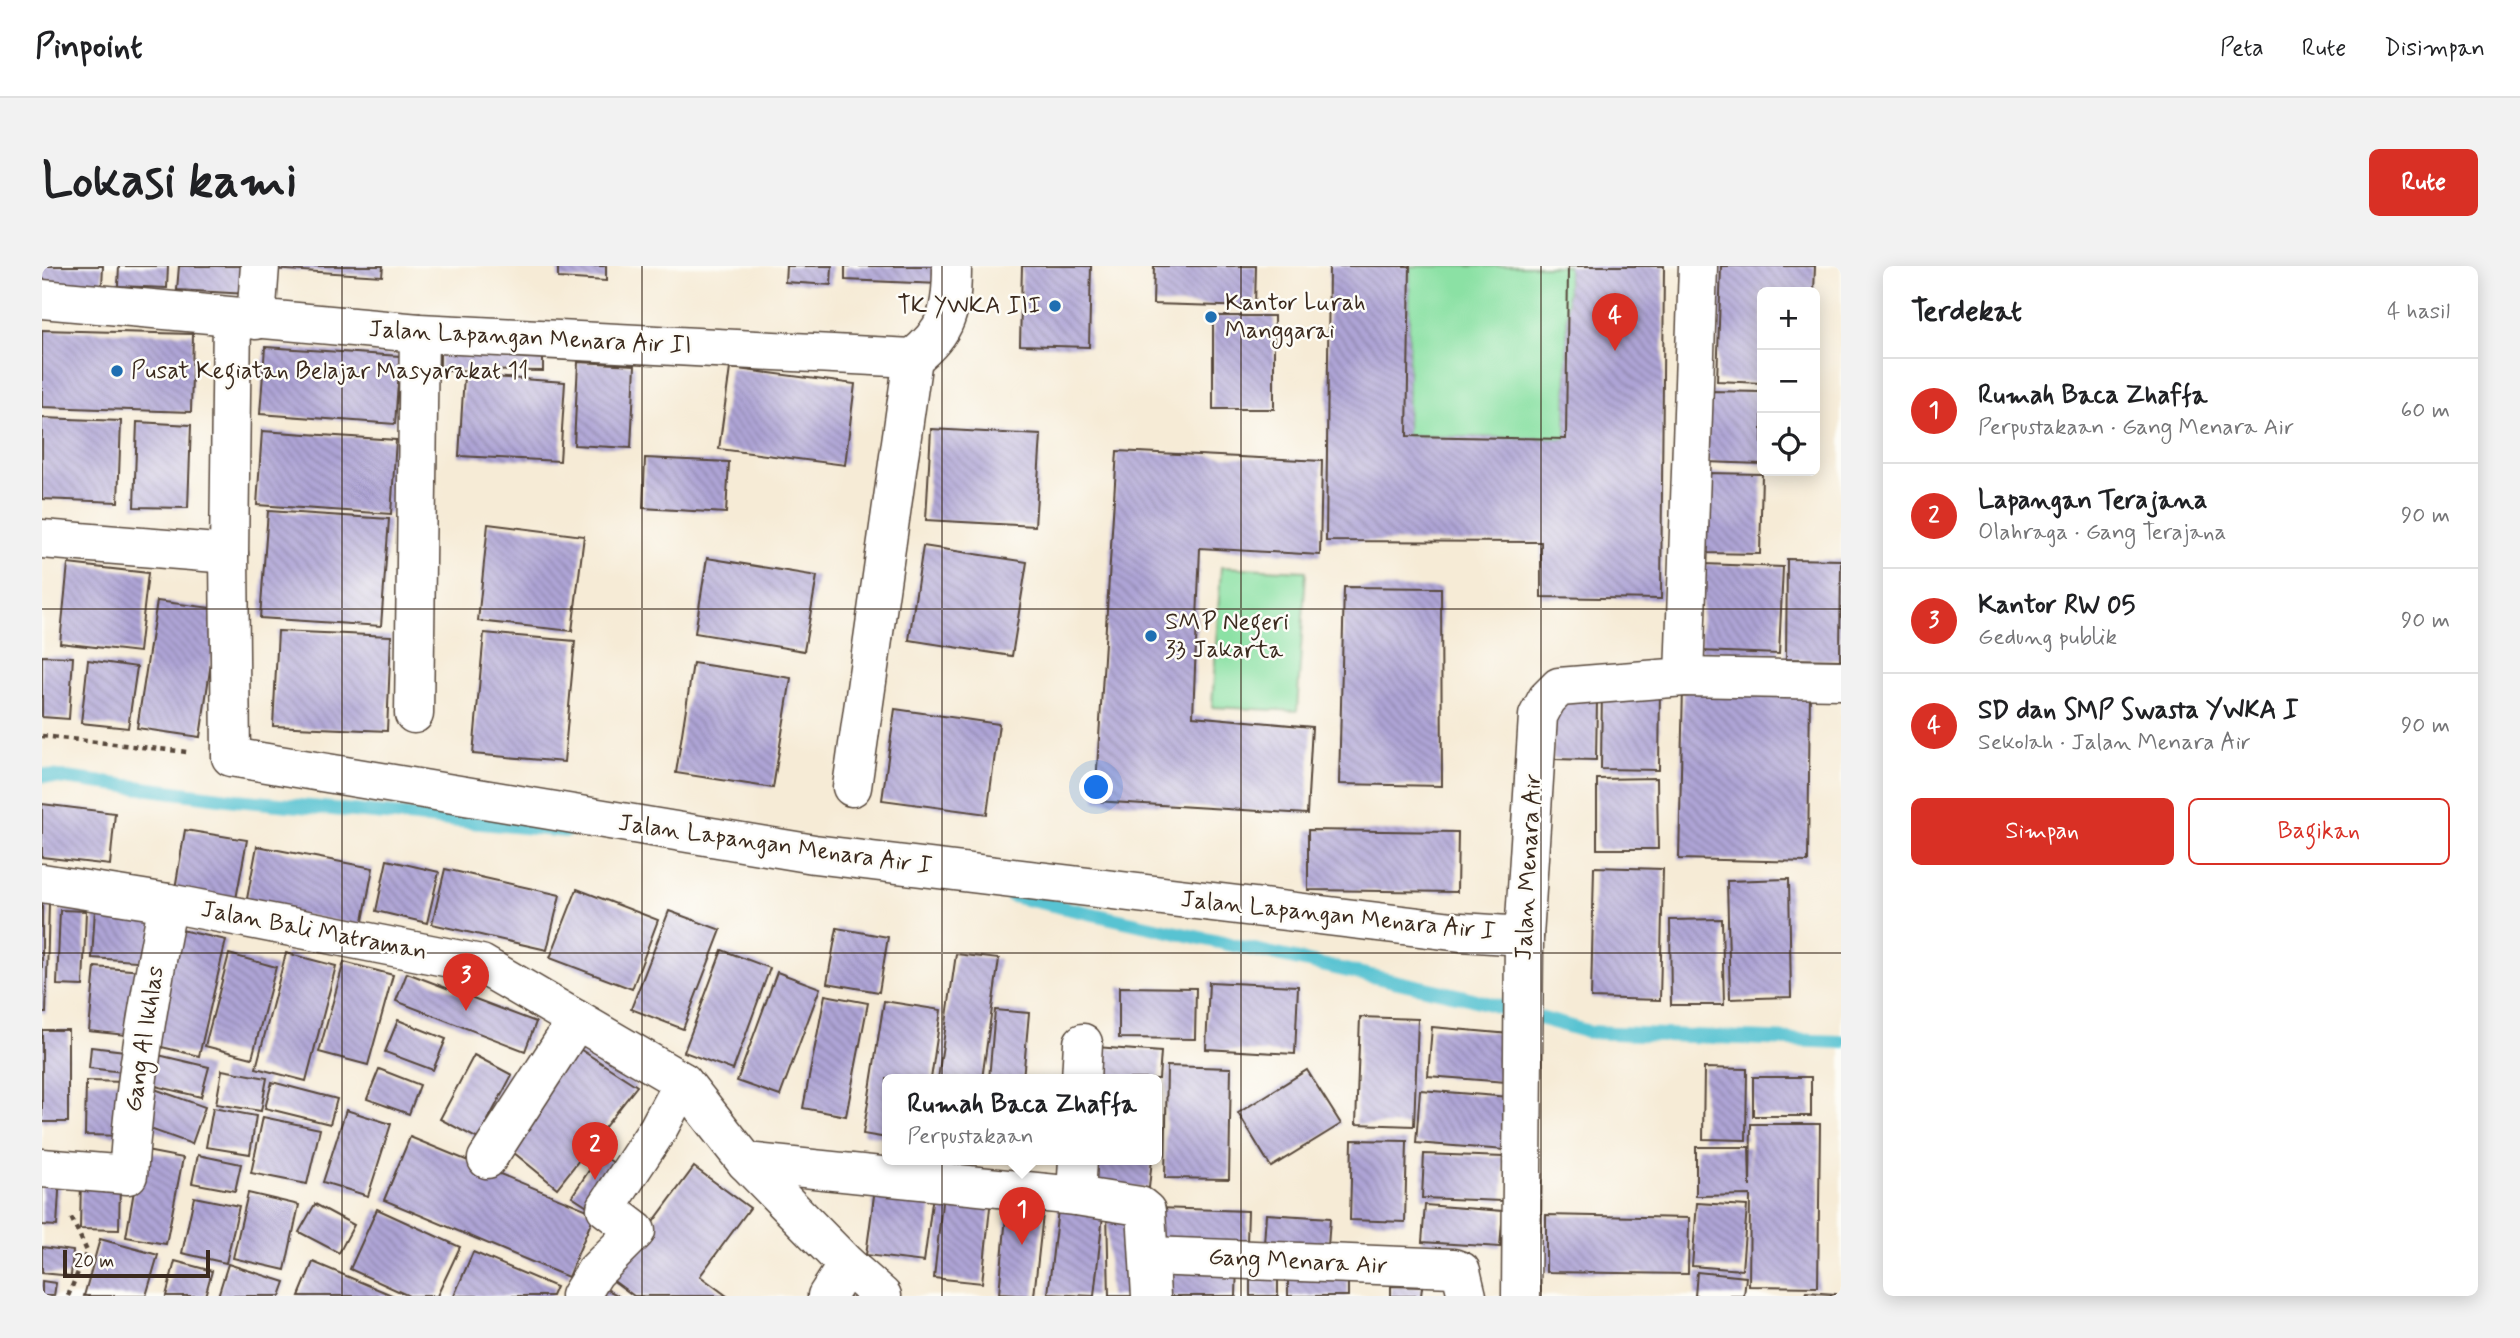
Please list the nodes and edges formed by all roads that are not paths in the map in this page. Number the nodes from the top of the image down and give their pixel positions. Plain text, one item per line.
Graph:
1 (260, 266) edge
2 (953, 266) edge
3 (1698, 266) edge
4 (42, 299) edge
5 (244, 318) junction
6 (418, 333) junction
7 (913, 358) junction
8 (42, 539) edge
9 (229, 554) junction
10 (1684, 677) junction
11 (1841, 680) edge
12 (414, 714) dead end
13 (852, 787) dead end
14 (42, 883) edge
15 (168, 902) junction
16 (1524, 936) junction
17 (576, 1020) junction
18 (684, 1082) junction
19 (486, 1159) dead end
20 (746, 1163) junction
21 (58, 1169) edge
22 (1077, 1177) edge
23 (1151, 1256) junction
24 (837, 1281) edge
25 (580, 1296) edge
26 (882, 1296) edge
27 (1151, 1296) edge
28 (1467, 1296) edge
29 (1521, 1296) edge

1 - 5 street
2 - 7 street
3 - 10 street
4 - 5 street, Jalan Lapangan Menara Air II
5 - 6 street, Jalan Lapangan Menara Air II
5 - 9 street
6 - 7 street, Jalan Lapangan Menara Air II
6 - 12 street
7 - 13 street
8 - 9 street
9 - 16 street, Jalan Lapangan Menara Air I
10 - 11 street, Jalan Menara Air
10 - 16 street, Jalan Menara Air
14 - 15 street, Jalan Bali Matraman
15 - 17 street, Jalan Bali Matraman
15 - 21 street, Gang Al Ikhlas
16 - 29 street, Jalan Menara Air
17 - 18 street, Jalan Bali Matraman
17 - 19 street
18 - 20 street, Jalan Bali Matraman
18 - 25 street
20 - 22 street
20 - 24 street, Jalan Bali Matraman
22 - 23 street
23 - 27 street
23 - 28 street, Gang Menara Air
24 - 26 street, Jalan Bali Matraman

